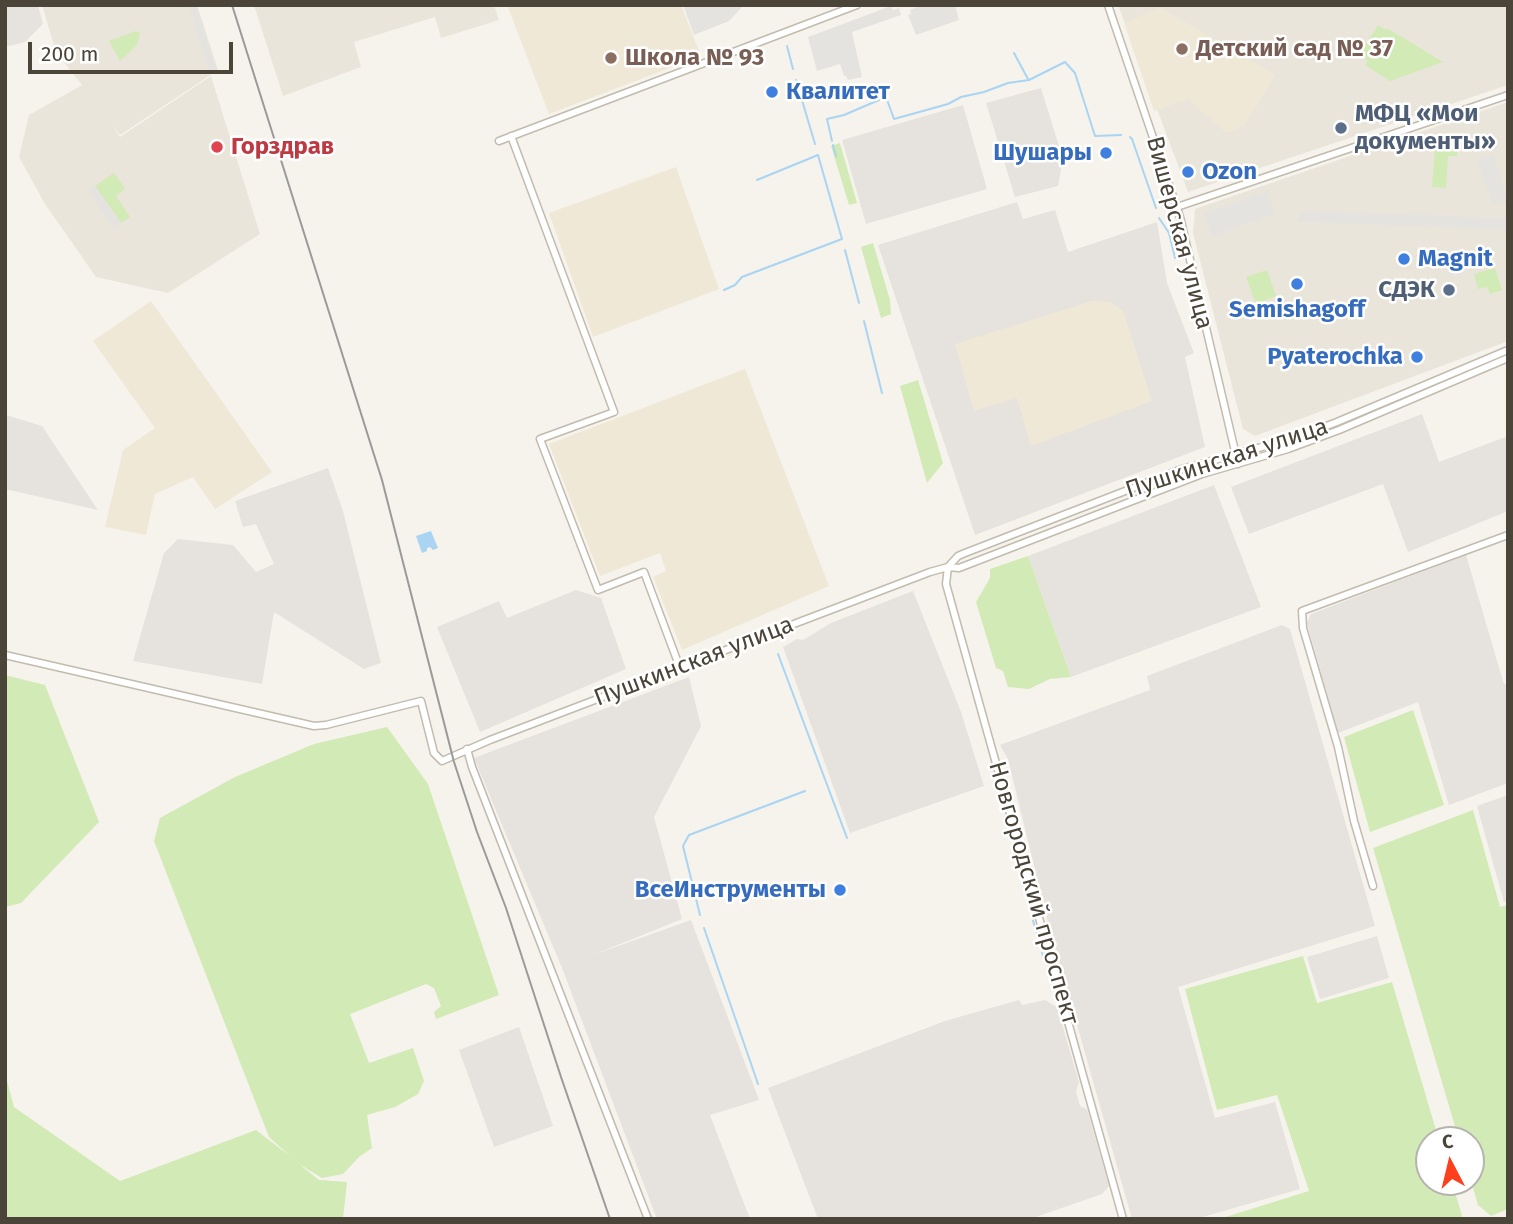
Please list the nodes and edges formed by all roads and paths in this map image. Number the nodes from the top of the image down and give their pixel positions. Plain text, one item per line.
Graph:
1 (857, 5) edge
2 (1108, 5) edge
3 (1508, 95) edge
4 (511, 136) junction
5 (499, 141) dead end
6 (1177, 207) junction
7 (1508, 350) edge
8 (1508, 358) edge
9 (1235, 454) junction
10 (1238, 464) junction
11 (1508, 535) edge
12 (948, 567) junction
13 (5, 656) edge
14 (680, 668) junction
15 (467, 749) junction
16 (1373, 886) dead end
17 (648, 1219) edge
18 (1123, 1219) edge

1 - 4 street
2 - 6 street, Вишерская улица
3 - 6 street
4 - 5 street
4 - 14 street
6 - 9 street, Вишерская улица
7 - 9 street, Пушкинская улица
8 - 10 street, Пушкинская улица
9 - 10 street, Вишерская улица
9 - 12 street, Пушкинская улица
10 - 12 street, Пушкинская улица
11 - 16 street
12 - 14 street, Пушкинская улица
12 - 18 street, Новгородский проспект
13 - 15 street, Пушкинская улица
14 - 15 street, Пушкинская улица
15 - 17 street

